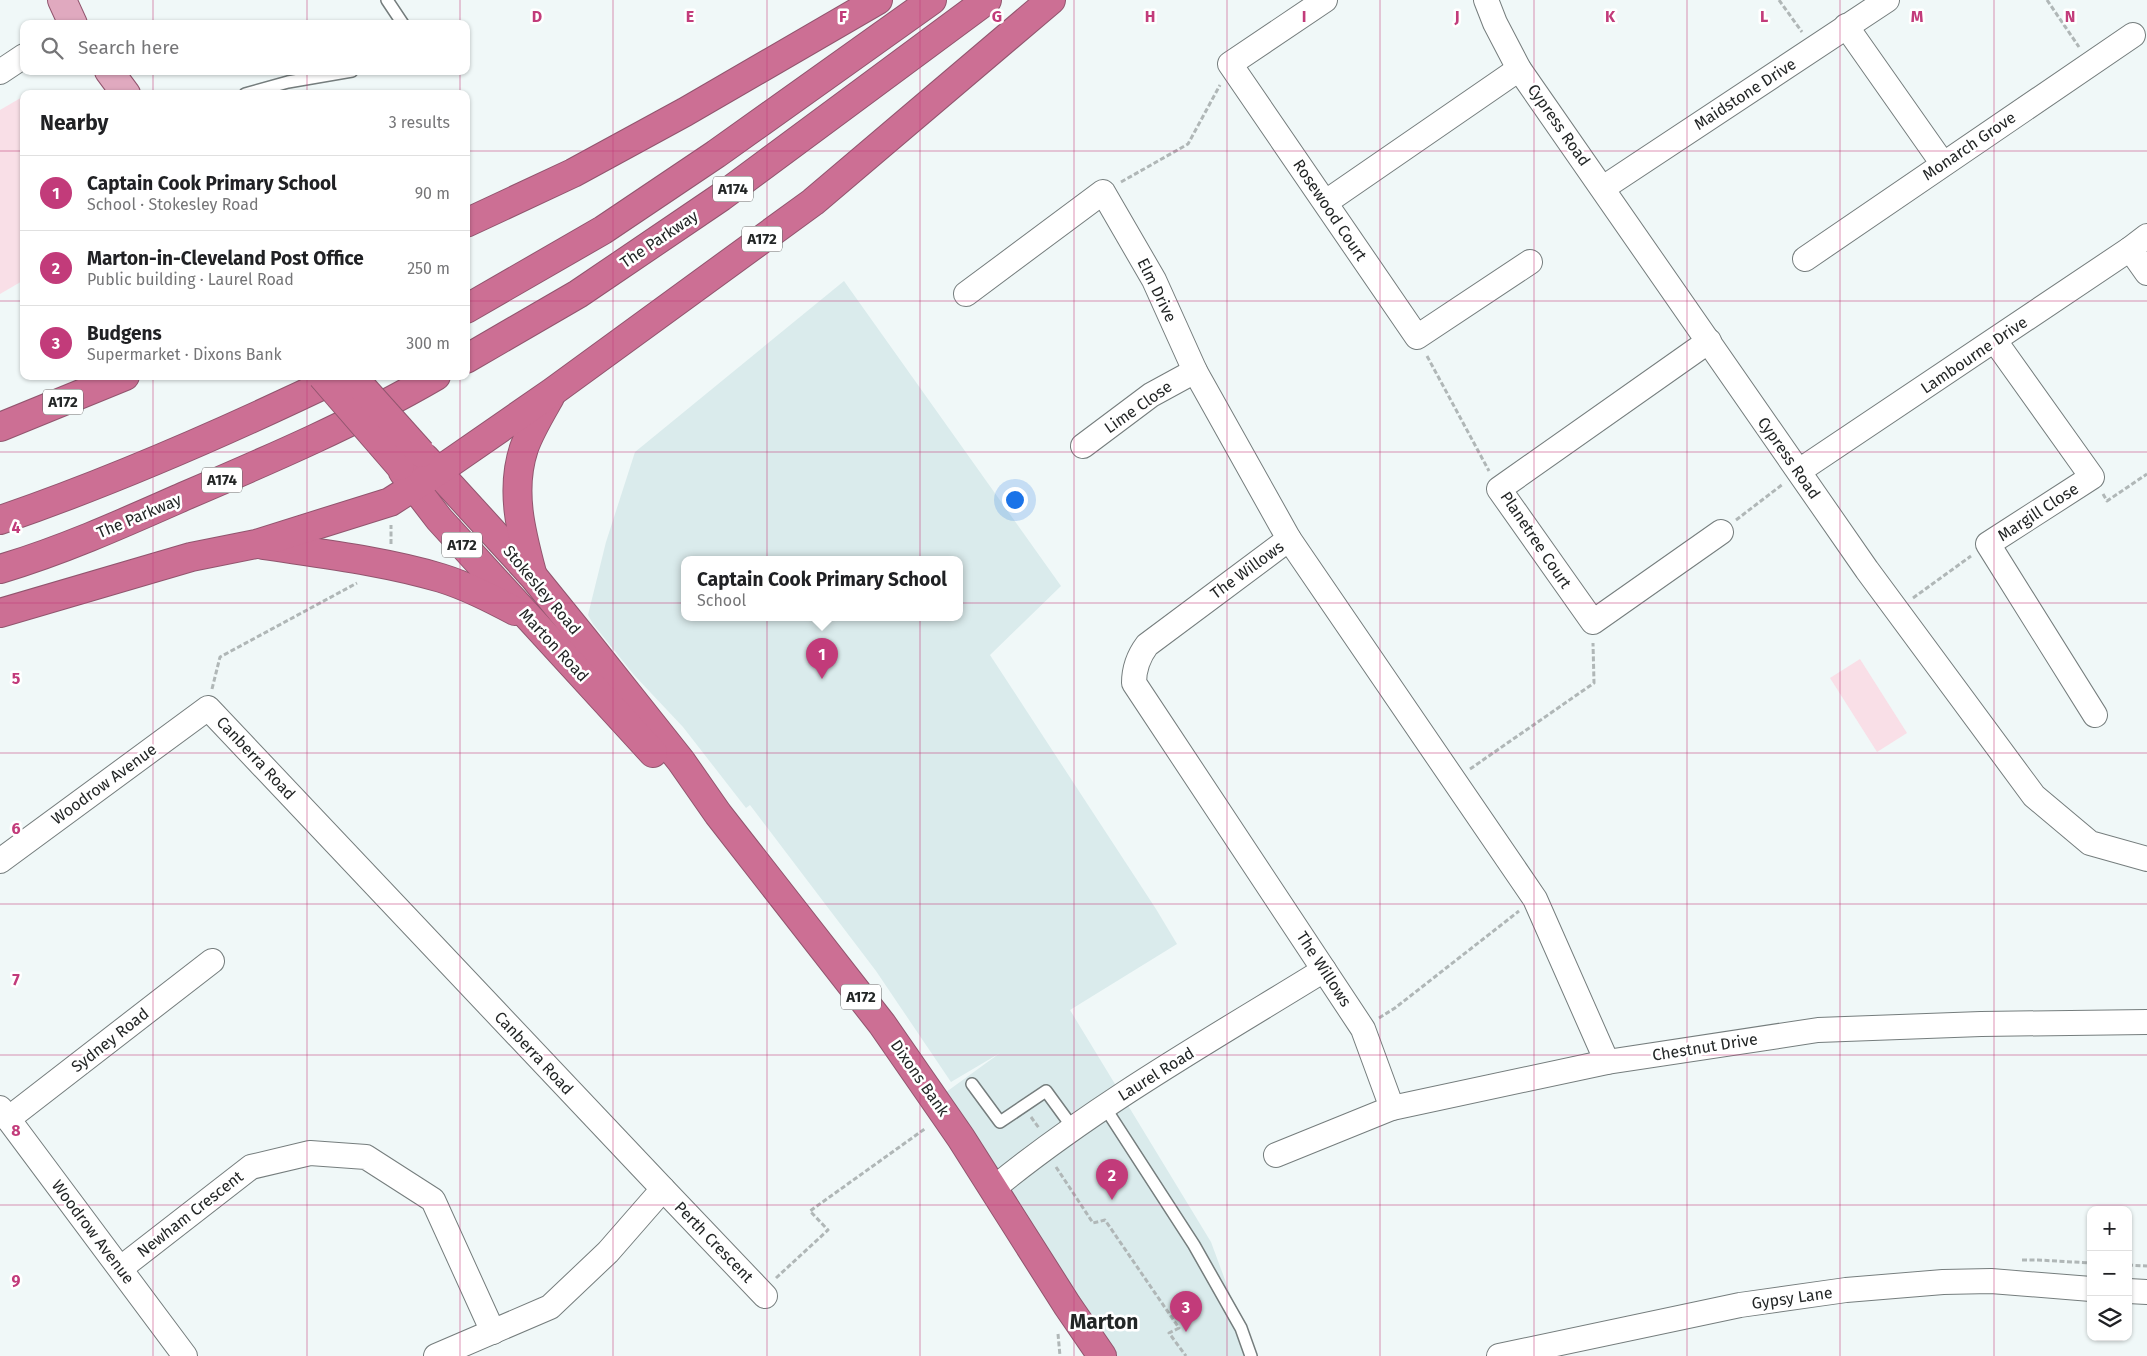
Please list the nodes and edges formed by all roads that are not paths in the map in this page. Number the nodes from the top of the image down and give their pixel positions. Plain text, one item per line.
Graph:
1 (387, 0) edge
2 (878, 0) edge
3 (932, 0) edge
4 (988, 0) edge
5 (1051, 0) edge
6 (1325, 0) edge
7 (1486, 0) edge
8 (1887, 0) edge
9 (400, 20) edge
10 (1846, 26) junction
11 (2133, 34) dead end
12 (20, 59) edge
13 (1519, 69) junction
14 (0, 72) edge
15 (95, 75) edge
16 (113, 75) edge
17 (329, 75) edge
18 (100, 90) edge
19 (123, 90) edge
20 (259, 90) edge
21 (1943, 164) junction
22 (1603, 188) junction
23 (1326, 202) junction
24 (470, 220) edge
25 (2139, 243) edge
26 (1805, 259) dead end
27 (1530, 262) dead end
28 (2147, 273) edge
29 (966, 294) dead end
30 (470, 307) edge
31 (1709, 341) junction
32 (1996, 341) junction
33 (470, 357) edge
34 (1195, 371) junction
35 (116, 380) edge
36 (326, 380) edge
37 (334, 380) edge
38 (355, 380) edge
39 (428, 380) edge
40 (551, 393) junction
41 (0, 427) edge
42 (1083, 446) dead end
43 (418, 469) junction
44 (1799, 471) junction
45 (0, 520) edge
46 (1721, 532) road end
47 (1289, 539) junction
48 (256, 544) junction
49 (0, 569) edge
50 (533, 576) junction
51 (0, 613) edge
52 (530, 619) junction
53 (584, 639) junction
54 (564, 657) junction
55 (208, 708) joint
56 (2096, 715) dead end
57 (718, 814) junction
58 (2147, 859) edge
59 (0, 861) edge
60 (212, 961) dead end
61 (1324, 970) junction
62 (2147, 1022) edge
63 (1607, 1062) junction
64 (972, 1084) dead end
65 (1104, 1106) junction
66 (1392, 1108) junction
67 (4, 1114) edge
68 (1073, 1128) junction
69 (1276, 1155) dead end
70 (994, 1188) junction
71 (663, 1189) junction
72 (121, 1268) junction
73 (2087, 1288) edge
74 (2132, 1291) edge
75 (2147, 1292) edge
76 (763, 1294) road end
77 (493, 1332) junction
78 (185, 1356) edge
79 (436, 1356) edge
80 (1102, 1356) edge
81 (1251, 1356) edge
82 (1499, 1356) edge

1 - 9 lane
2 - 24 highway
3 - 30 highway, A174
4 - 33 highway, The Parkway / A174
5 - 40 highway, A172
6 - 23 street, Rosewood Court
7 - 13 street, Cypress Road
8 - 10 street, Maidstone Drive
10 - 21 street
10 - 22 street, Maidstone Drive
11 - 21 street, Monarch Grove
12 - 14 street
13 - 22 street, Cypress Road
13 - 23 street
15 - 18 main road
16 - 19 main road
17 - 20 lane
21 - 26 street, Monarch Grove
22 - 31 street, Cypress Road
23 - 27 street, Rosewood Court
25 - 28 street
25 - 32 street, Lambourne Drive
29 - 34 street, Elm Drive
31 - 44 street, Cypress Road
31 - 46 street, Planetree Court
32 - 44 street, Lambourne Drive
32 - 56 street, Margill Close
34 - 42 street, Lime Close
34 - 47 street, Elm Drive
35 - 41 highway, A172
36 - 43 highway, Stokesley Road / A172, bridge
37 - 45 highway
38 - 43 highway, Stokesley Road / A172, bridge
39 - 49 highway, The Parkway / A174
40 - 43 highway, A172
40 - 50 highway, A172
43 - 48 highway
43 - 50 highway, Stokesley Road / A172
43 - 52 highway, Marton Road / A172
44 - 58 street, Cypress Road
47 - 61 street, The Willows
47 - 63 street, The Willows
48 - 51 highway
48 - 52 highway
50 - 53 highway, Stokesley Road / A172
52 - 54 highway, Marton Road / A172
53 - 54 highway
53 - 57 highway, Stokesley Road / A172
54 - 57 highway, Marton Road / A172
55 - 59 street, Woodrow Avenue
55 - 71 street, Canberra Road
57 - 70 highway, Dixons Bank / A172
60 - 67 street, Sydney Road
61 - 65 street, Laurel Road
61 - 66 street, The Willows
62 - 63 street, Chestnut Drive
63 - 66 street, Chestnut Drive
64 - 68 lane
65 - 68 street, Laurel Road
65 - 81 lane
66 - 69 street, Chestnut Drive
67 - 72 street, Woodrow Avenue
68 - 70 street, Laurel Road
70 - 80 highway, Dixons Bank / A172
71 - 76 street, Perth Crescent
71 - 77 street
72 - 77 street, Newham Crescent
72 - 78 street, Woodrow Avenue
73 - 82 street, Gypsy Lane
74 - 75 street
77 - 79 street

